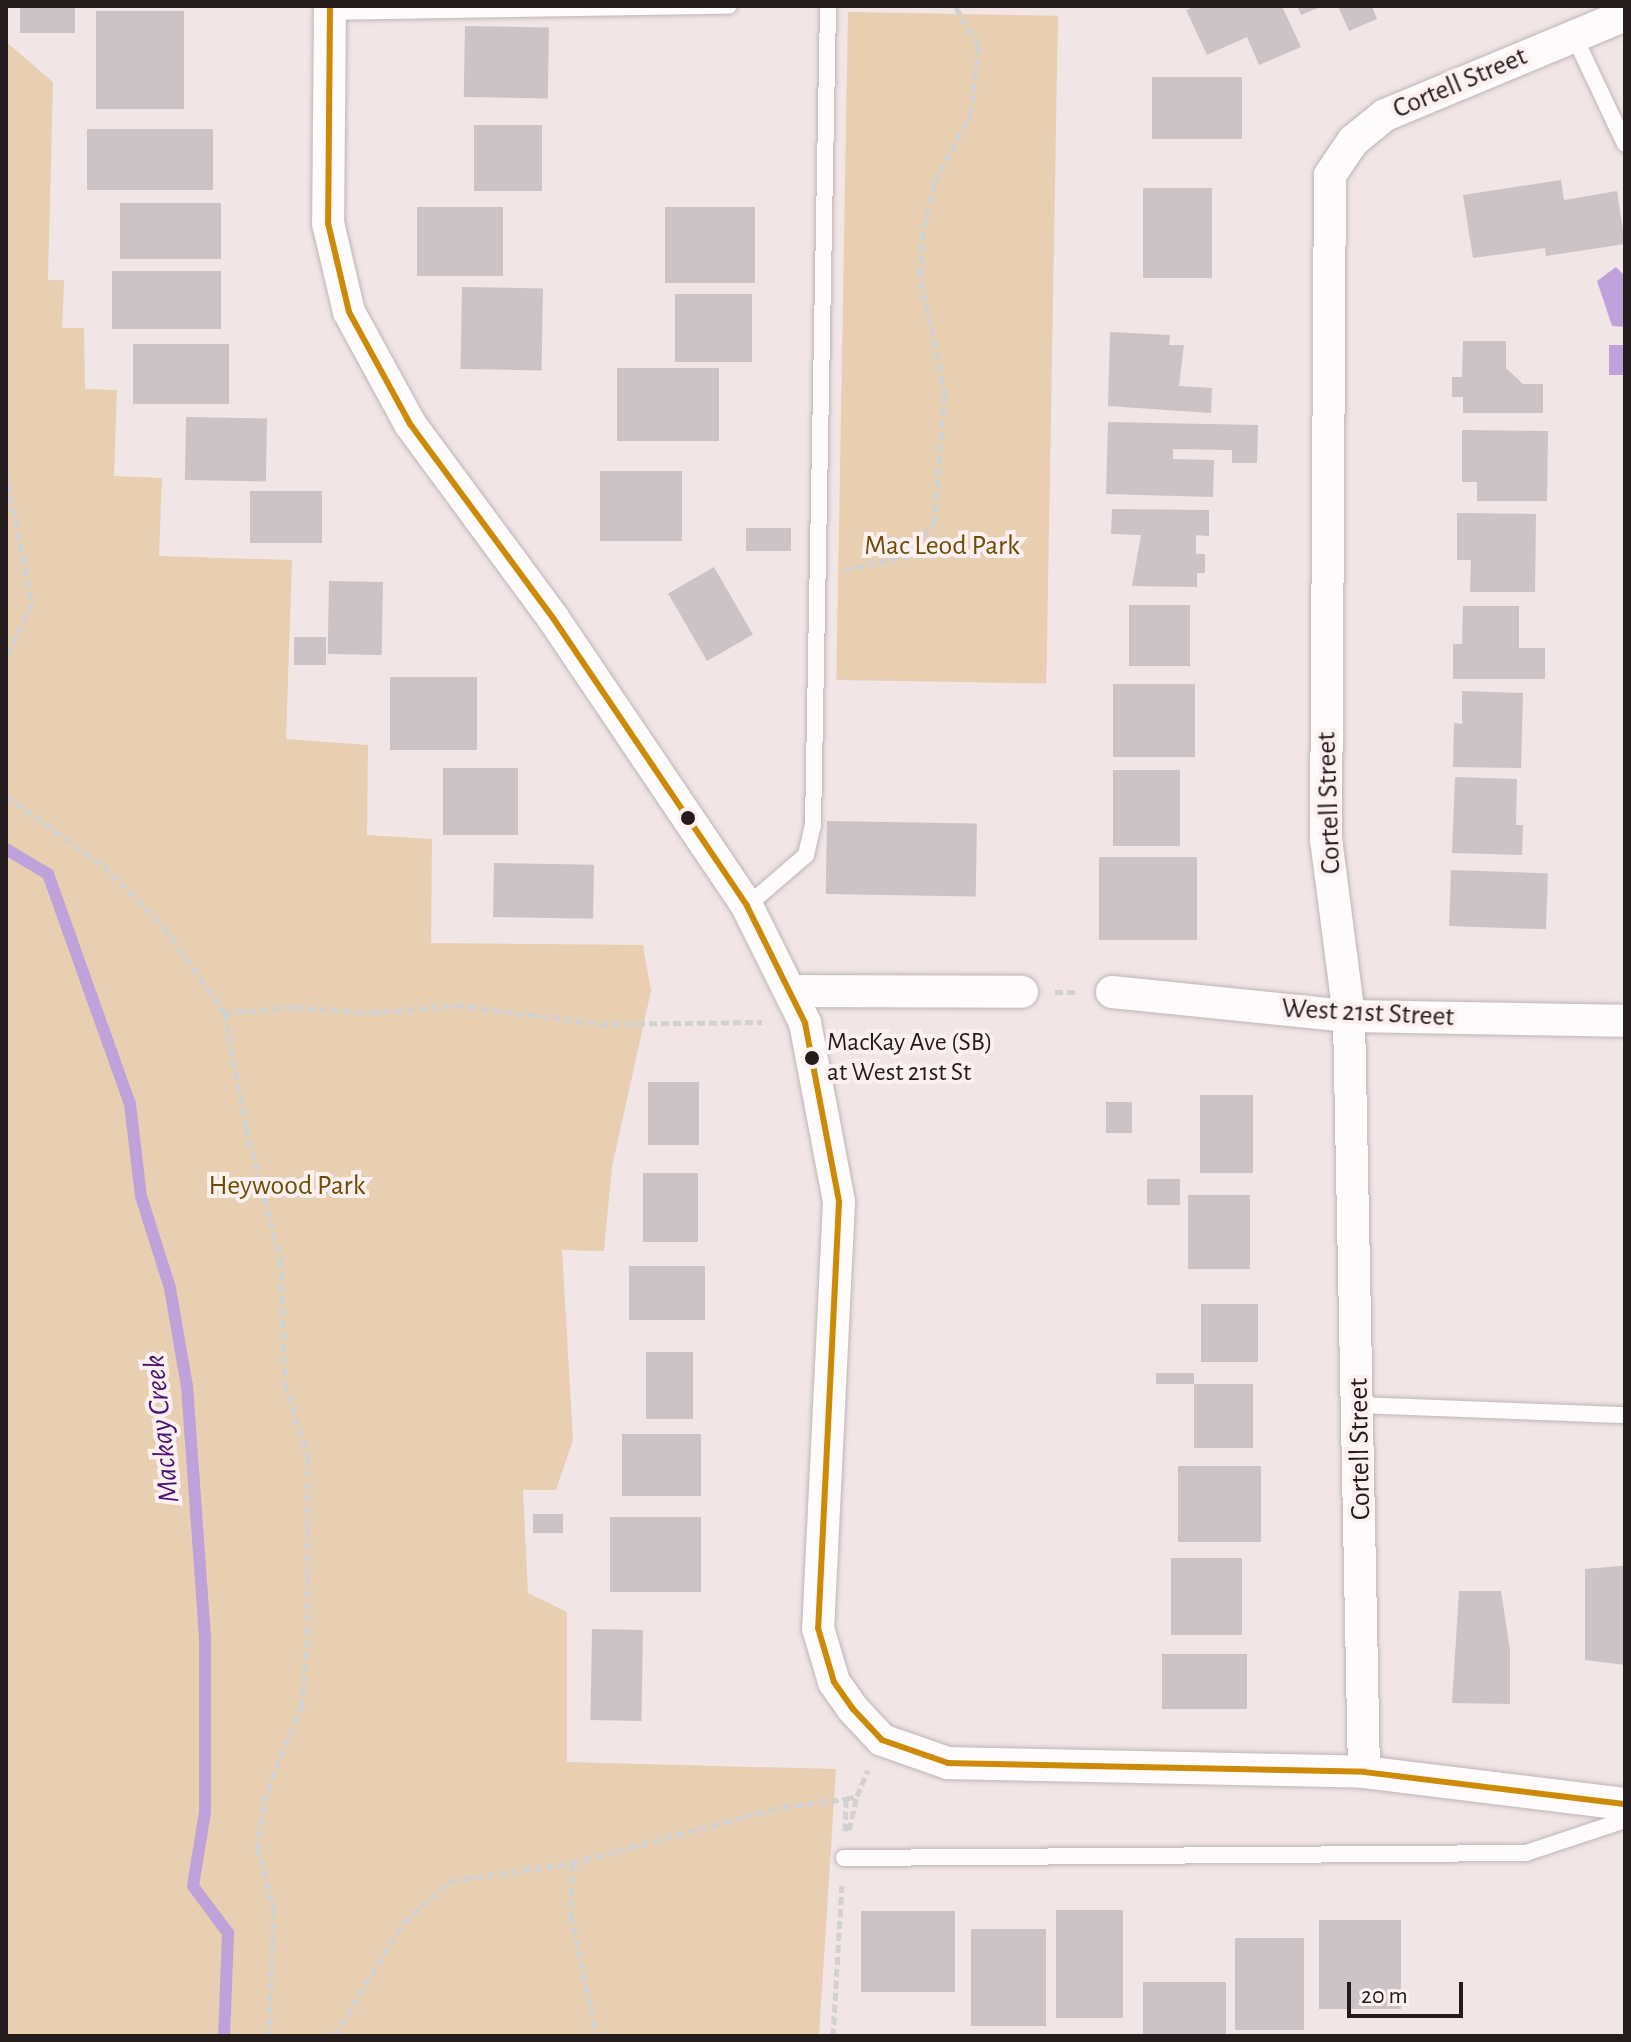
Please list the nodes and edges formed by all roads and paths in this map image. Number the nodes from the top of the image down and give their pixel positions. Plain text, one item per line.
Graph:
1 (729, 6) edge
2 (828, 6) edge
3 (955, 6) edge
4 (330, 9) edge
5 (1625, 15) edge
6 (1574, 36) junction
7 (1625, 144) edge
8 (6, 473) edge
9 (817, 574) junction
10 (6, 658) edge
11 (6, 796) edge
12 (747, 906) junction
13 (792, 991) junction
14 (1022, 992) joint
15 (1112, 992) joint
16 (225, 1013) junction
17 (1349, 1016) junction
18 (1625, 1021) edge
19 (762, 1022) dead end
20 (1360, 1405) junction
21 (1625, 1415) edge
22 (882, 1740) junction
23 (1364, 1772) junction
24 (857, 1796) junction
25 (1625, 1804) edge
26 (1625, 1820) edge
27 (844, 1858) junction
28 (572, 1863) junction
29 (269, 2036) edge
30 (334, 2036) edge
31 (597, 2036) edge
32 (833, 2036) edge

1 - 4 lane
2 - 9 lane
3 - 9 path
4 - 12 street
5 - 6 street, Cortell Street
6 - 7 lane
6 - 17 street, Cortell Street
8 - 10 path
9 - 12 lane
11 - 16 path
12 - 13 street
13 - 14 street
13 - 22 street
14 - 15 path
15 - 17 street, West 21st Street
16 - 19 path
16 - 29 path
17 - 18 street, West 21st Street
17 - 20 street, Cortell Street
20 - 21 lane
20 - 23 street, Cortell Street
22 - 23 street
22 - 24 path
23 - 25 street
24 - 27 path
24 - 28 path
26 - 27 lane
27 - 32 path
28 - 30 path
28 - 31 path

